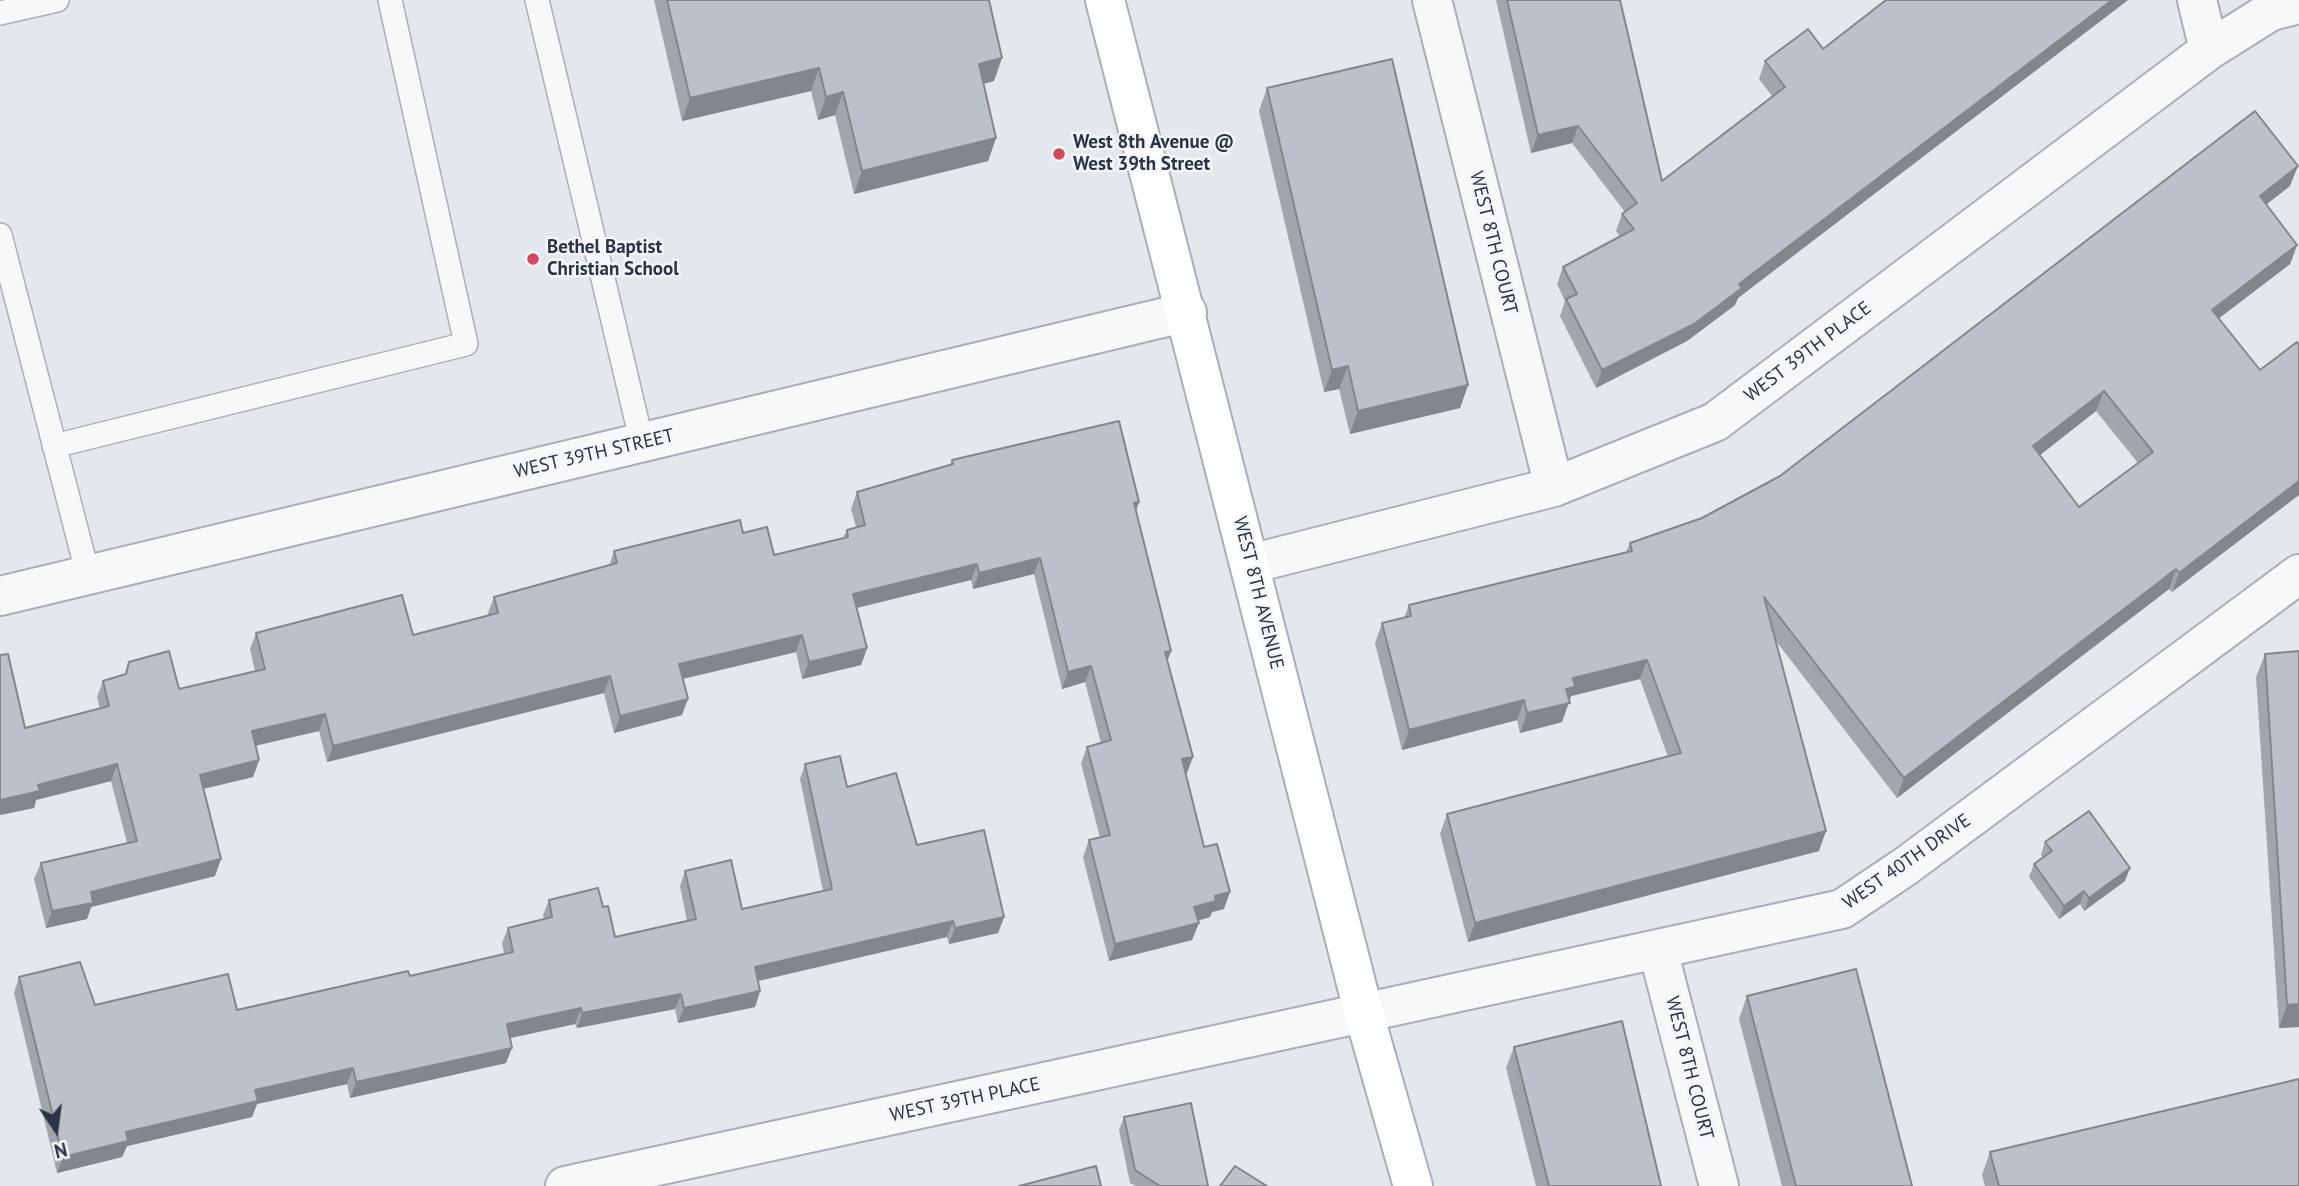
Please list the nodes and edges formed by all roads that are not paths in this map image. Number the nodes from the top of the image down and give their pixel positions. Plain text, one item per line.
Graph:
1 (57, 0) edge
2 (390, 0) edge
3 (537, 0) edge
4 (1105, 0) edge
5 (1432, 0) edge
6 (2197, 0) edge
7 (2299, 4) edge
8 (0, 13) edge
9 (2209, 50) junction
10 (0, 235) edge
11 (1187, 312) junction
12 (642, 443) junction
13 (54, 446) junction
14 (1554, 487) junction
15 (1250, 564) junction
16 (2299, 574) edge
17 (88, 575) junction
18 (0, 596) edge
19 (1658, 950) junction
20 (1364, 1014) junction
21 (565, 1186) edge
22 (1413, 1186) edge
23 (1719, 1186) edge

1 - 8 lane
2 - 13 lane
3 - 12 lane
4 - 11 street, WEST 8TH AVENUE
5 - 14 street, WEST 8TH COURT
6 - 9 street
7 - 9 street, WEST 39TH PLACE
9 - 14 street, WEST 39TH PLACE
10 - 13 lane
11 - 12 street, WEST 39TH STREET
11 - 15 street, WEST 8TH AVENUE
12 - 17 street, WEST 39TH STREET
13 - 17 lane
14 - 15 street, WEST 39TH PLACE
15 - 20 street, WEST 8TH AVENUE
16 - 19 street, WEST 40TH DRIVE
17 - 18 street, WEST 39TH STREET
19 - 20 street, WEST 40TH DRIVE
19 - 23 street, WEST 8TH COURT
20 - 21 street, WEST 39TH PLACE
20 - 22 street, WEST 8TH AVENUE

